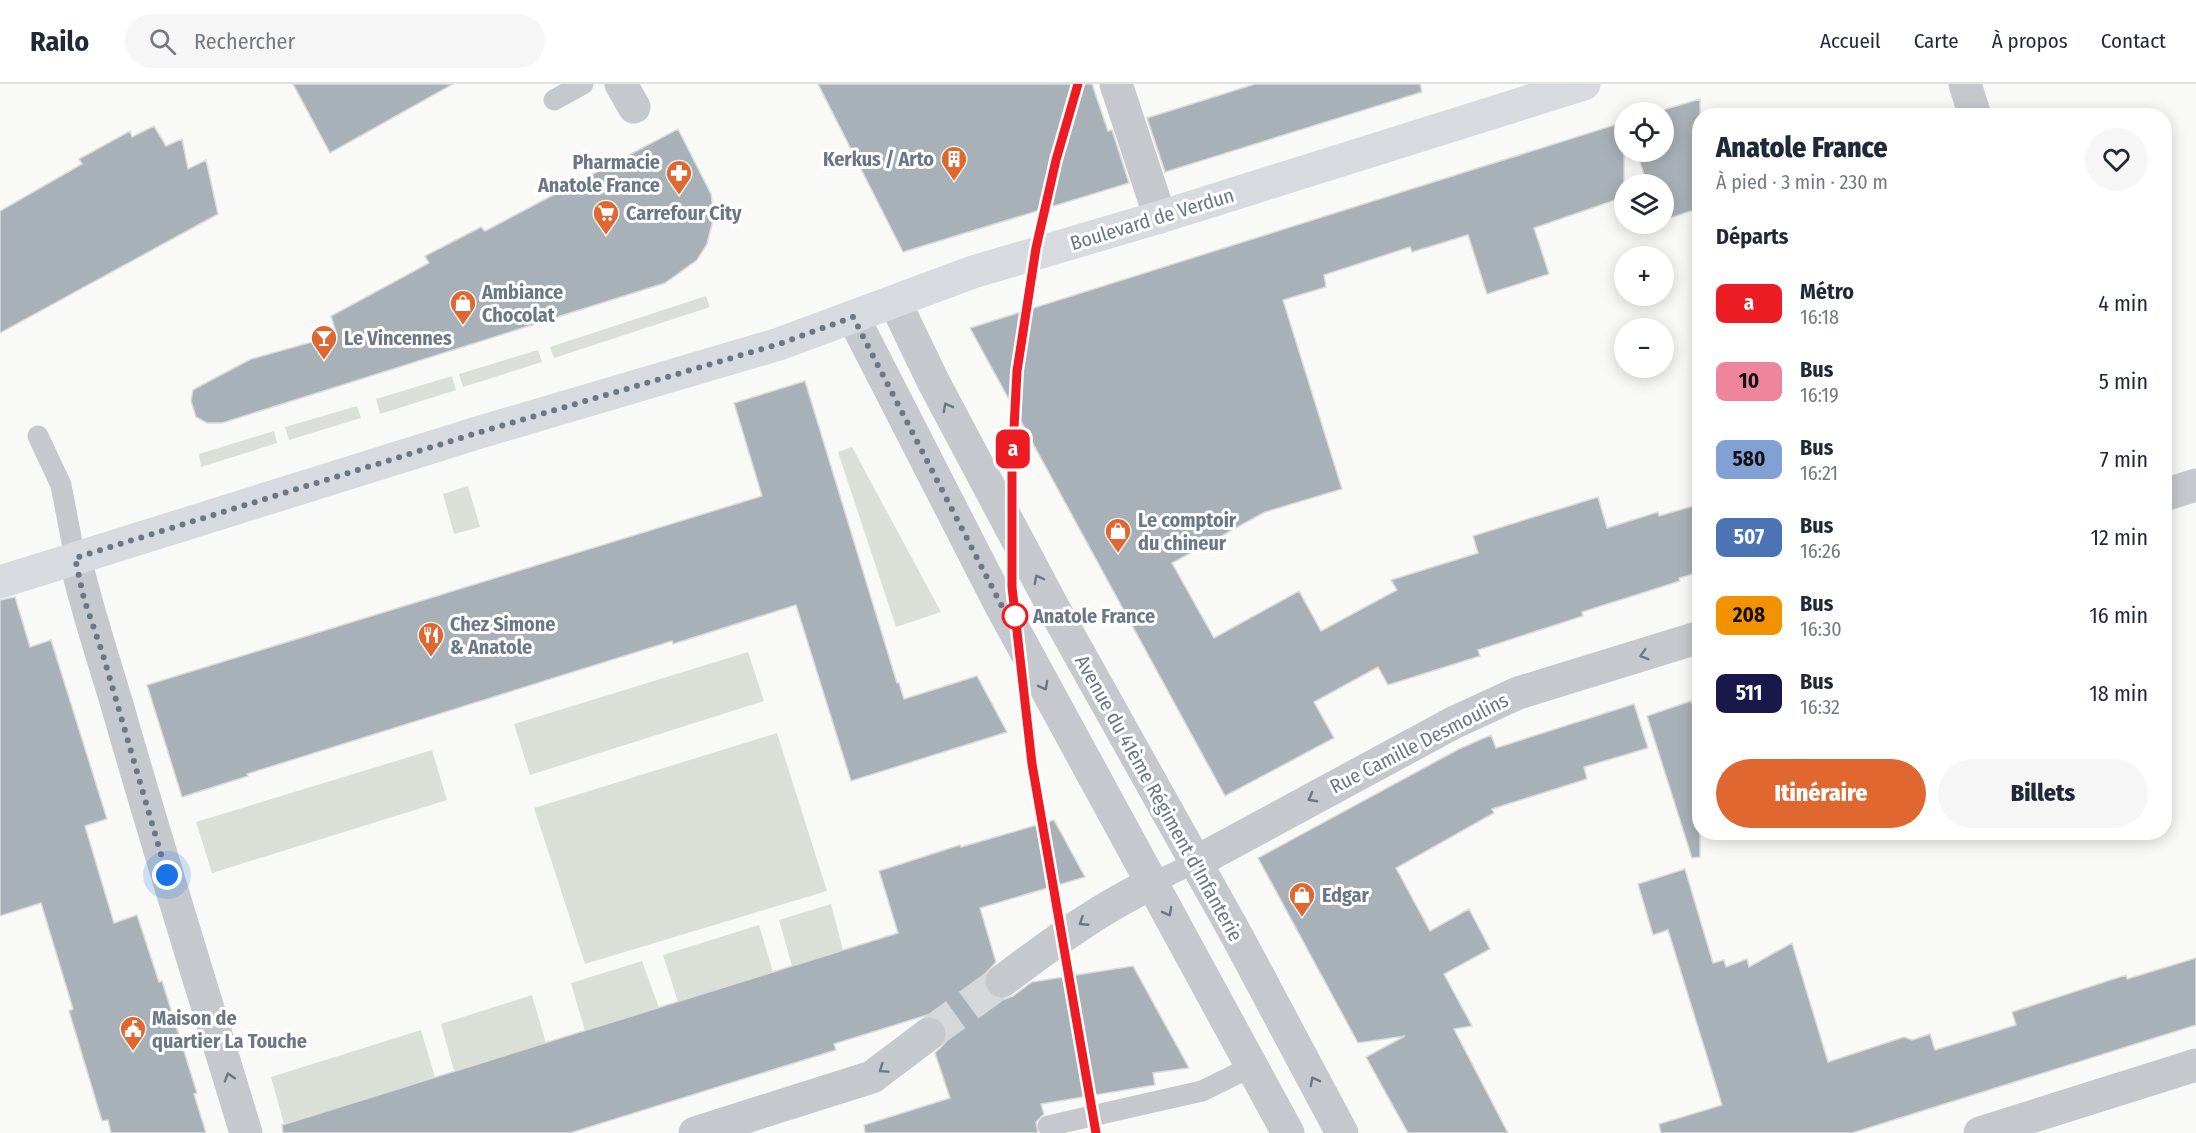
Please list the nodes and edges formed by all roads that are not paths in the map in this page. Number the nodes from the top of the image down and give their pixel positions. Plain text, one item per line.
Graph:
1 (583, 84) edge
2 (1116, 84) edge
3 (1584, 84) edge
4 (1965, 84) edge
5 (554, 100) dead end
6 (1972, 108) edge
7 (1160, 217) junction
8 (895, 302) junction
9 (853, 317) junction
10 (38, 436) dead end
11 (2196, 485) edge
12 (2172, 492) edge
13 (75, 558) junction
14 (0, 582) edge
15 (1692, 640) edge
16 (1196, 862) junction
17 (1152, 883) junction
18 (1002, 981) tunnel mouth
19 (929, 1034) tunnel mouth
20 (2196, 1065) edge
21 (1251, 1067) junction
22 (1048, 1126) dead end
23 (246, 1133) edge
24 (695, 1133) edge
25 (1288, 1133) edge
26 (1342, 1133) edge
27 (1980, 1133) edge

1 - 5 lane
2 - 7 street
3 - 7 main road, Boulevard de Verdun
4 - 6 street
7 - 8 main road, Boulevard de Verdun
8 - 9 main road, Boulevard de Verdun
16 -> 8 street, Avenue du 41ème Régiment d'Infanterie
9 - 13 main road, Boulevard de Verdun
9 -> 17 street
10 - 13 lane
11 - 12 street
13 - 14 main road, Boulevard de Verdun
23 -> 13 street
15 -> 16 street, Rue Camille Desmoulins
16 - 17 lane, Rue Camille Desmoulins
26 -> 16 street, Avenue du 41ème Régiment d'Infanterie
17 -> 18 street
17 -> 21 street
19 -> 24 street
20 - 27 street
21 - 22 lane
21 - 25 street

